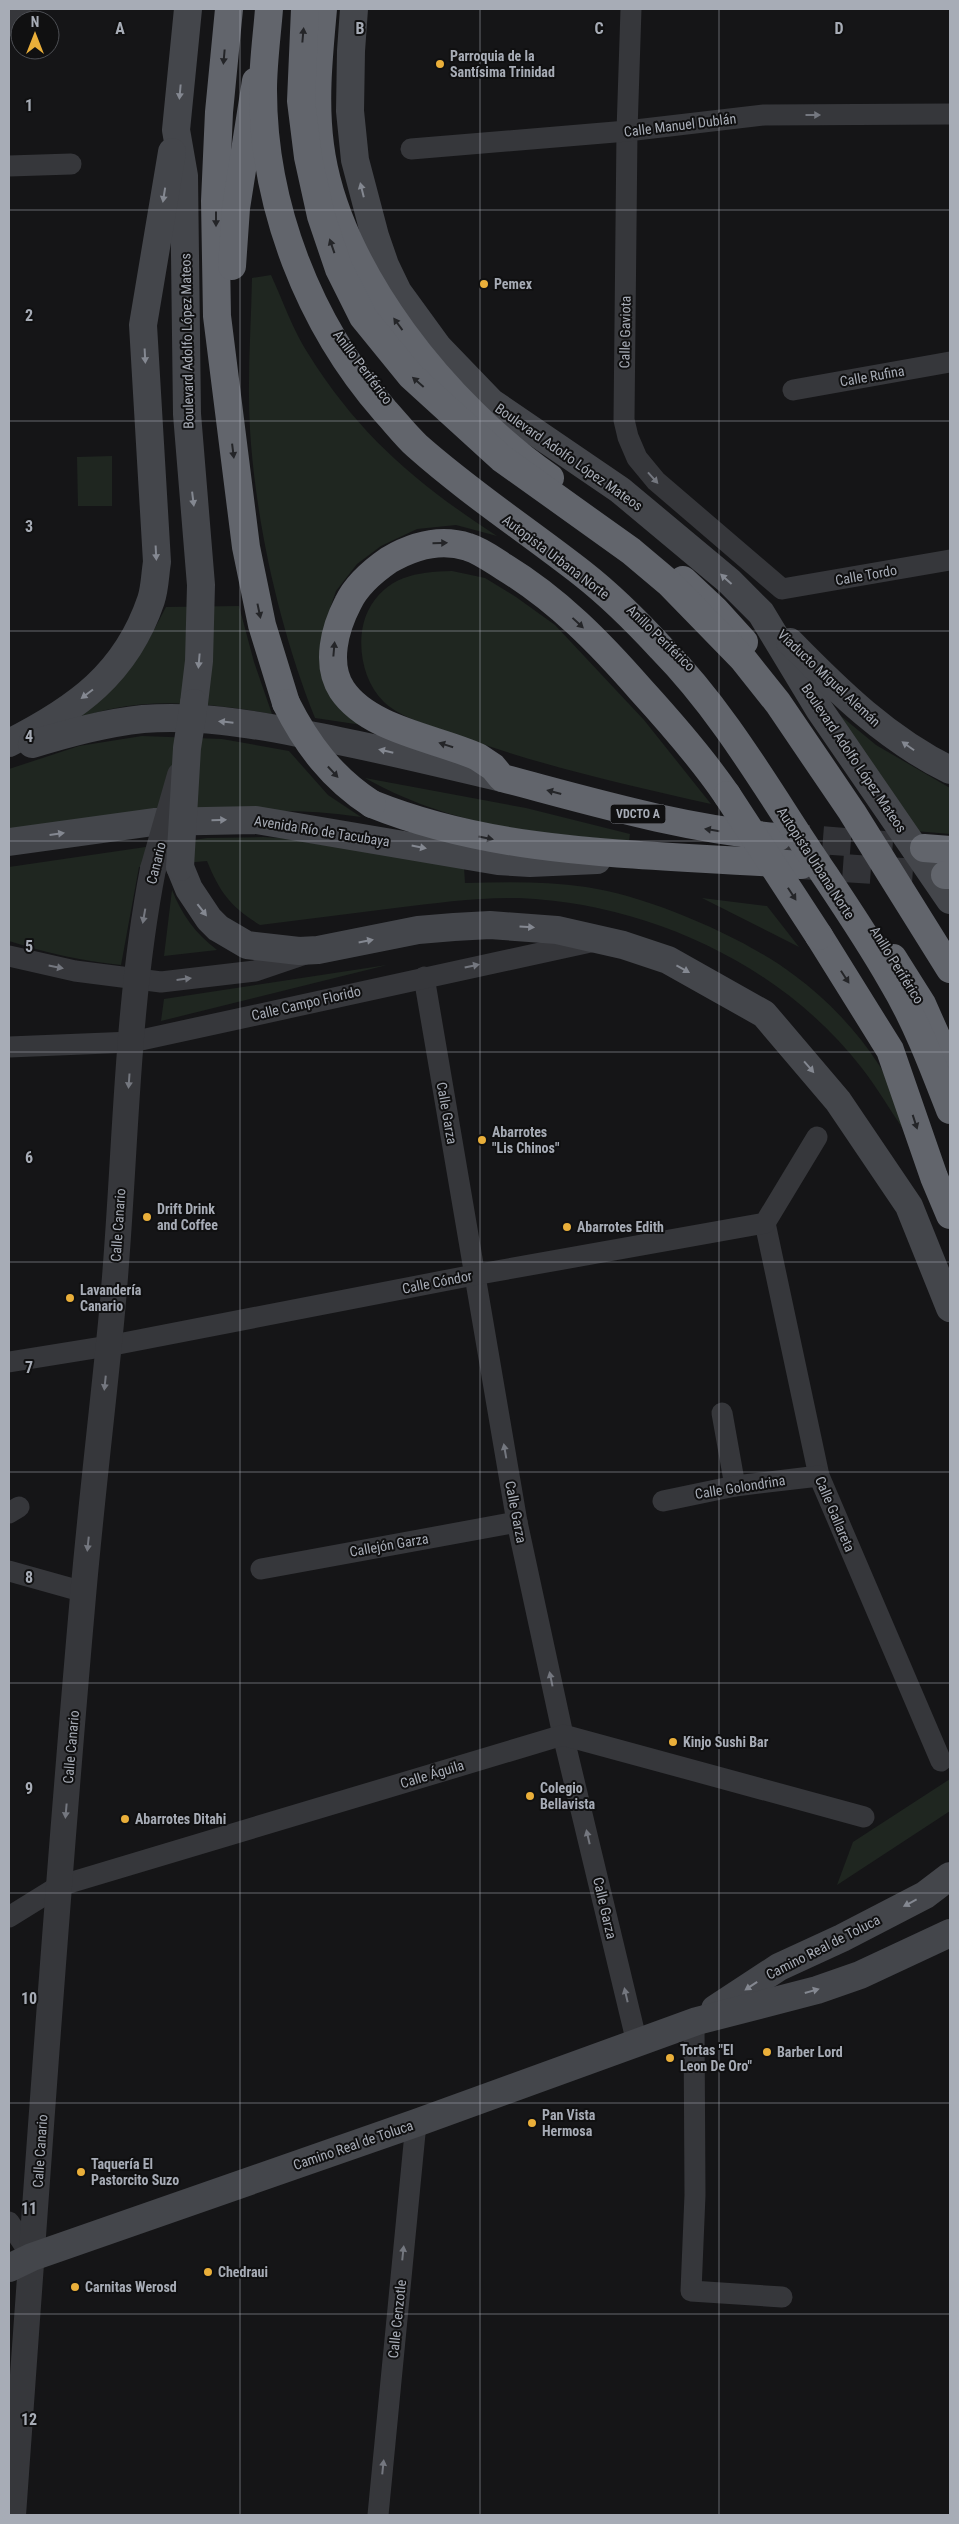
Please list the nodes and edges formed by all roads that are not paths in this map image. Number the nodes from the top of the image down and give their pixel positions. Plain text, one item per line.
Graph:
1 (21, 9) edge
2 (188, 9) edge
3 (228, 9) edge
4 (262, 9) edge
5 (269, 9) edge
6 (305, 9) edge
7 (323, 9) edge
8 (354, 9) edge
9 (631, 9) edge
10 (9, 26) edge
11 (256, 81) junction
12 (950, 114) edge
13 (176, 130) junction
14 (627, 131) junction
15 (411, 149) dead end
16 (71, 164) dead end
17 (9, 166) edge
18 (950, 362) edge
19 (793, 390) dead end
20 (229, 424) junction
21 (950, 560) edge
22 (782, 589) joint
23 (761, 613) junction
24 (9, 743) edge
25 (188, 748) junction
26 (9, 751) edge
27 (950, 770) edge
28 (502, 778) junction
29 (778, 837) tunnel mouth
30 (9, 842) edge
31 (634, 854) junction
32 (801, 865) tunnel mouth
33 (944, 870) edge
34 (601, 939) junction
35 (950, 944) edge
36 (318, 950) junction
37 (9, 956) edge
38 (950, 969) edge
39 (424, 976) junction
40 (136, 980) junction
41 (132, 1042) junction
42 (9, 1047) edge
43 (950, 1068) edge
44 (950, 1110) edge
45 (817, 1136) dead end
46 (950, 1215) edge
47 (765, 1224) junction
48 (474, 1275) junction
49 (950, 1308) edge
50 (108, 1346) junction
51 (9, 1362) edge
52 (722, 1413) dead end
53 (818, 1476) junction
54 (734, 1486) junction
55 (662, 1501) dead end
56 (517, 1522) junction
57 (261, 1569) dead end
58 (9, 1571) edge
59 (84, 1592) junction
60 (564, 1735) junction
61 (941, 1761) dead end
62 (864, 1817) dead end
63 (950, 1876) edge
64 (59, 1886) junction
65 (9, 1917) edge
66 (950, 1933) edge
67 (696, 2022) junction
68 (637, 2042) junction
69 (416, 2123) junction
70 (9, 2222) edge
71 (20, 2262) edge
72 (782, 2297) dead end
73 (13, 2515) edge
74 (378, 2515) edge

1 - 10 street
2 -> 13 main road, Boulevard Adolfo López Mateos
3 -> 20 highway
4 - 11 highway, Anillo Periférico
5 - 44 highway, Autopista Urbana Norte, bridge
38 -> 6 highway, bridge
35 -> 7 highway
23 -> 8 main road, Boulevard Adolfo López Mateos
9 - 14 street, Calle Gaviota
11 - 20 highway
11 - 43 highway, Anillo Periférico
14 -> 12 street, Calle Manuel Dublán
13 -> 24 main road
13 -> 25 main road, Boulevard Adolfo López Mateos, bridge
14 - 15 street, Calle Manuel Dublán
14 -> 22 street, Calle Gaviota
16 - 17 street
18 - 19 street, Calle Rufina
20 -> 31 highway, bridge
21 - 22 street, Calle Tordo
27 -> 23 main road, Viaducto Miguel Alemán
23 - 33 main road, Boulevard Adolfo López Mateos
25 -> 36 main road, bridge
25 -> 40 street, Canario, bridge
28 -> 26 main road
29 -> 28 highway, VDCTO A
28 -> 46 highway, bridge
30 -> 31 main road, Avenida Río de Tacubaya
31 - 32 highway
36 -> 34 main road
39 -> 34 street, Calle Campo Florido
34 -> 49 main road
40 -> 36 street
37 -> 40 street
39 - 41 street, Calle Campo Florido
39 - 48 street, Calle Garza
40 - 41 street, Calle Canario
41 - 42 street, Calle Campo Florido
41 -> 50 street, Calle Canario
45 - 47 street
47 - 48 street, Calle Cóndor
47 - 53 street, Calle Gallareta
48 - 50 street, Calle Cóndor
56 -> 48 street, Calle Garza
50 - 51 street, Calle Cóndor
50 -> 59 street, Calle Canario
52 - 54 street
53 - 54 street, Calle Golondrina
53 - 61 street, Calle Gallareta
54 - 55 street, Calle Golondrina
56 - 57 street, Callejón Garza
60 -> 56 street, Calle Garza
58 - 59 street
59 -> 64 street, Calle Canario
60 - 62 street
60 - 64 street, Calle Águila
68 -> 60 street, Calle Garza
63 -> 67 main road, Camino Real de Toluca
64 - 65 street, Calle Águila
64 - 71 street, Calle Canario
67 -> 66 main road, Camino Real de Toluca
67 - 68 main road, Camino Real de Toluca
67 - 72 street
68 - 69 main road, Camino Real de Toluca
69 - 71 main road, Camino Real de Toluca
74 -> 69 street, Calle Cenzotle
70 - 71 street
71 - 73 street, Calle Canario

